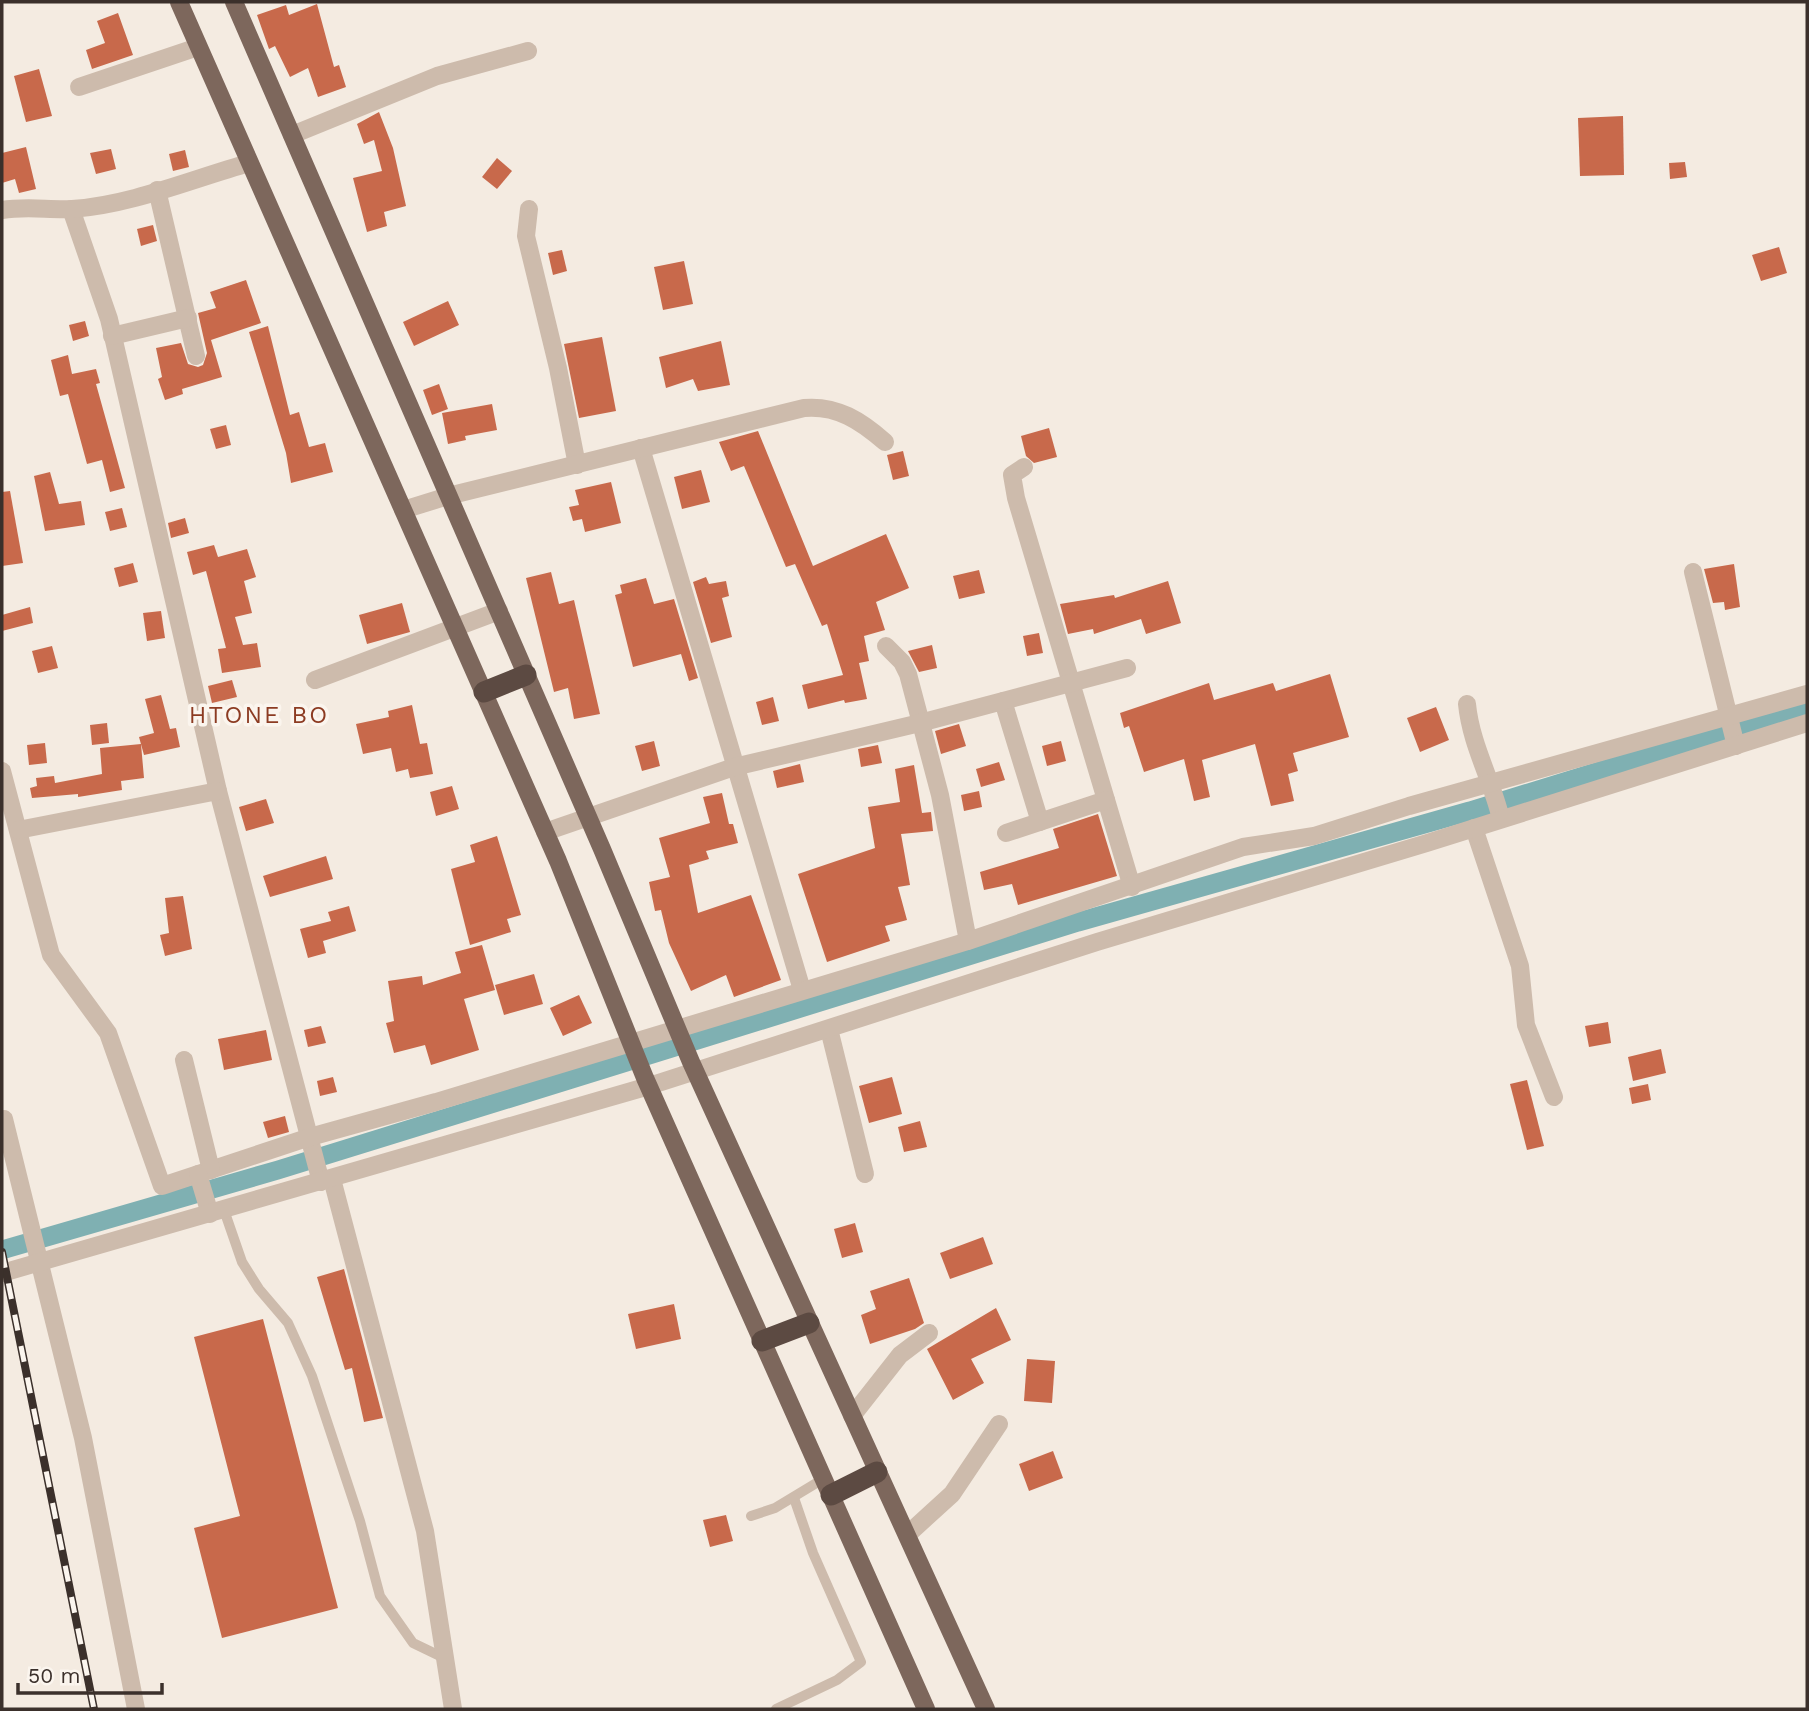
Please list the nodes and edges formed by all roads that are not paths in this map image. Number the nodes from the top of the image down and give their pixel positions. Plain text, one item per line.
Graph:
1 (179, 2) edge
2 (234, 2) edge
3 (198, 47) junction
4 (528, 51) dead end
5 (79, 87) dead end
6 (292, 135) junction
7 (249, 163) junction
8 (157, 190) junction
9 (2, 209) edge
10 (71, 209) junction
11 (529, 209) dead end
12 (188, 318) junction
13 (112, 336) junction
14 (196, 356) dead end
15 (885, 442) dead end
16 (641, 448) junction
17 (577, 465) junction
18 (1024, 467) dead end
19 (448, 495) junction
20 (403, 510) junction
21 (1693, 572) dead end
22 (499, 611) junction
23 (455, 630) junction
24 (886, 646) dead end
25 (1127, 668) dead end
26 (526, 675) junction
27 (315, 680) dead end
28 (1071, 683) junction
29 (484, 692) junction
30 (1807, 694) edge
31 (1003, 701) junction
32 (1467, 704) dead end
33 (920, 723) junction
34 (1807, 723) edge
35 (1731, 730) junction
36 (734, 768) junction
37 (2, 771) edge
38 (218, 791) junction
39 (1106, 800) junction
40 (1497, 803) junction
41 (588, 816) junction
42 (1040, 822) junction
43 (1474, 828) junction
44 (18, 830) junction
45 (545, 832) junction
46 (1006, 833) dead end
47 (1132, 887) junction
48 (968, 941) junction
49 (802, 990) junction
50 (829, 1029) junction
51 (679, 1034) junction
52 (632, 1048) junction
53 (184, 1060) dead end
54 (693, 1067) junction
55 (647, 1082) junction
56 (1554, 1097) dead end
57 (4, 1119) dead end
58 (311, 1141) junction
59 (865, 1174) dead end
60 (203, 1176) junction
61 (324, 1179) junction
62 (214, 1211) junction
63 (38, 1257) junction
64 (2, 1273) edge
65 (809, 1323) junction
66 (929, 1333) dead end
67 (762, 1341) junction
68 (852, 1416) junction
69 (999, 1424) dead end
70 (877, 1472) junction
71 (827, 1487) junction
72 (794, 1498) junction
73 (751, 1516) dead end
74 (907, 1535) junction
75 (442, 1657) junction
76 (136, 1709) edge
77 (453, 1709) edge
78 (776, 1709) edge
79 (926, 1709) edge
80 (986, 1709) edge

1 - 3 main road
2 - 6 main road
3 - 5 street
3 - 7 main road
4 - 6 street
6 - 19 main road
7 - 8 street
7 - 20 main road
8 - 10 street
8 - 12 street
9 - 10 street
10 - 13 street
11 - 17 street
12 - 13 street
12 - 14 street
13 - 38 street
15 - 16 street
16 - 17 street
16 - 36 street
17 - 19 street
18 - 28 street
19 - 20 street
19 - 22 main road
20 - 23 main road
21 - 35 street
22 - 23 street
22 - 26 main road
23 - 27 street
23 - 29 main road
24 - 33 street
25 - 28 street
26 - 29 highway
26 - 41 main road
28 - 31 street
28 - 39 street
29 - 45 main road
30 - 35 street
31 - 33 street
31 - 42 street
32 - 40 street
33 - 36 street
33 - 48 street
34 - 35 street
35 - 40 street
35 - 40 street
36 - 41 street
36 - 49 street
37 - 44 street
38 - 44 street
38 - 58 street
39 - 42 street
39 - 47 street
40 - 43 street
40 - 47 street
41 - 45 street
41 - 51 main road
42 - 46 street
43 - 50 street
43 - 56 street
44 - 60 street
45 - 52 main road
47 - 48 street
48 - 49 street
49 - 51 street
50 - 54 street
50 - 59 street
51 - 52 street
51 - 54 main road
52 - 55 main road
52 - 58 street
53 - 60 street
54 - 55 street
54 - 65 main road
55 - 61 street
55 - 67 main road
57 - 63 street
58 - 60 street
58 - 61 street
60 - 62 street
61 - 62 street
61 - 75 street
62 - 63 street
62 - 75 lane
63 - 64 street
63 - 76 street
65 - 67 highway
65 - 68 main road
66 - 68 street
67 - 71 main road
68 - 70 main road
69 - 74 street
70 - 71 highway
70 - 74 main road
71 - 72 lane
71 - 79 main road
72 - 73 lane
72 - 78 lane
74 - 80 main road
75 - 77 street

